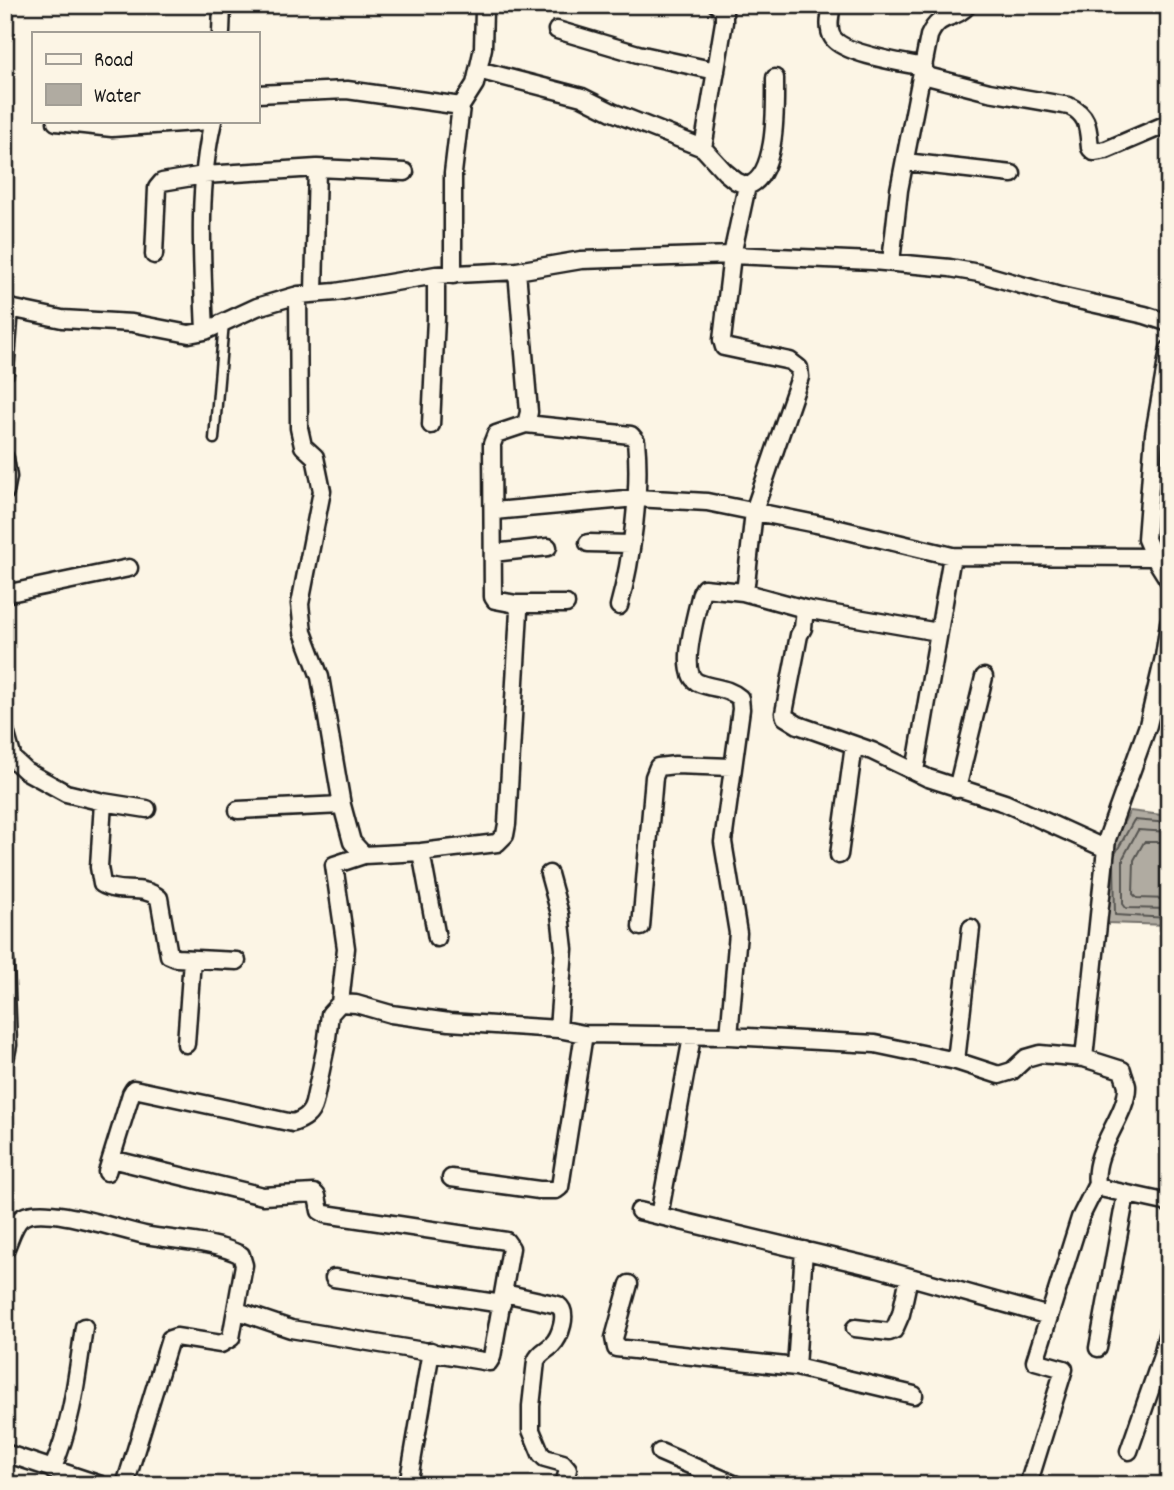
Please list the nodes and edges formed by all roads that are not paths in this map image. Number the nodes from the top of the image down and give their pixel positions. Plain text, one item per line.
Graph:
1 (222, 5) edge
2 (490, 5) edge
3 (717, 5) edge
4 (832, 5) edge
5 (968, 5) edge
6 (557, 30) dead end
7 (221, 32) edge
8 (478, 70) junction
9 (716, 71) junction
10 (923, 71) junction
11 (775, 78) dead end
12 (259, 94) edge
13 (461, 106) junction
14 (56, 122) dead end
15 (197, 122) edge
16 (211, 122) edge
17 (1167, 124) edge
18 (703, 148) junction
19 (905, 162) junction
20 (317, 168) junction
21 (405, 172) dead end
22 (1012, 174) dead end
23 (204, 175) junction
24 (747, 186) junction
25 (154, 255) dead end
26 (732, 255) junction
27 (891, 262) junction
28 (517, 271) junction
29 (436, 275) junction
30 (453, 275) junction
31 (306, 294) junction
32 (8, 308) edge
33 (224, 322) junction
34 (1169, 323) edge
35 (205, 331) junction
36 (1169, 349) edge
37 (5, 373) edge
38 (526, 424) junction
39 (431, 425) dead end
40 (214, 439) dead end
41 (5, 458) edge
42 (5, 492) edge
43 (635, 498) junction
44 (494, 511) junction
45 (754, 511) junction
46 (589, 543) dead end
47 (630, 544) junction
48 (548, 547) dead end
49 (493, 553) junction
50 (952, 556) junction
51 (1154, 557) junction
52 (130, 568) dead end
53 (1169, 581) edge
54 (743, 592) junction
55 (5, 594) edge
56 (516, 604) junction
57 (566, 604) dead end
58 (619, 606) dead end
59 (805, 609) junction
60 (1169, 623) edge
61 (939, 632) junction
62 (984, 677) dead end
63 (1161, 706) edge
64 (5, 731) edge
65 (854, 745) junction
66 (732, 767) junction
67 (915, 771) junction
68 (957, 789) junction
69 (103, 802) junction
70 (342, 805) junction
71 (147, 809) dead end
72 (238, 810) dead end
73 (1106, 849) junction
74 (421, 852) junction
75 (364, 855) junction
76 (839, 855) dead end
77 (549, 874) dead end
78 (641, 928) dead end
79 (971, 928) dead end
80 (437, 938) dead end
81 (192, 959) junction
82 (237, 961) dead end
83 (5, 963) edge
84 (340, 1003) junction
85 (558, 1029) junction
86 (584, 1034) junction
87 (729, 1036) junction
88 (692, 1037) junction
89 (186, 1044) dead end
90 (1084, 1058) junction
91 (5, 1060) edge
92 (956, 1061) junction
93 (451, 1178) dead end
94 (1097, 1184) junction
95 (1126, 1194) junction
96 (1169, 1203) edge
97 (639, 1211) dead end
98 (659, 1216) junction
99 (5, 1250) edge
100 (804, 1250) junction
101 (909, 1277) junction
102 (334, 1278) dead end
103 (629, 1284) dead end
104 (503, 1298) junction
105 (238, 1311) junction
106 (1049, 1316) junction
107 (84, 1327) dead end
108 (1169, 1327) edge
109 (855, 1328) dead end
110 (1098, 1348) dead end
111 (431, 1351) junction
112 (1165, 1360) edge
113 (796, 1367) junction
114 (914, 1395) dead end
115 (1129, 1451) dead end
116 (5, 1452) edge
117 (660, 1452) dead end
118 (52, 1470) junction
119 (100, 1485) edge
120 (125, 1485) edge
121 (408, 1485) edge
122 (564, 1485) edge
123 (736, 1485) edge
124 (1028, 1485) edge

1 - 7 street
2 - 8 street
3 - 9 street
4 - 10 street
5 - 10 street
6 - 9 street
8 - 13 street
8 - 18 street
9 - 18 street
10 - 17 street
10 - 19 street
11 - 24 street
12 - 13 street
13 - 30 street
14 - 15 street
16 - 23 street
18 - 24 street
19 - 22 street
19 - 27 street
20 - 21 street
20 - 23 street
20 - 31 street
23 - 25 street
23 - 35 street
24 - 26 street
26 - 27 street
26 - 28 street
26 - 45 street
27 - 34 street
28 - 30 street
28 - 38 street
29 - 30 street
29 - 31 street
29 - 39 street
31 - 33 street
31 - 70 street
32 - 35 street
32 - 37 street
33 - 35 street
33 - 40 lane
36 - 51 street
38 - 43 street
38 - 44 street
41 - 42 street
43 - 44 street
43 - 45 street
43 - 47 street
44 - 49 street
45 - 50 street
45 - 54 street
46 - 47 street
47 - 58 street
48 - 49 street
49 - 56 street
50 - 51 street
50 - 61 street
51 - 53 street
52 - 55 street
54 - 59 street
54 - 66 street
56 - 57 street
56 - 74 street
59 - 61 street
59 - 65 street
60 - 63 street
61 - 67 street
62 - 68 street
63 - 73 street
64 - 69 street
65 - 67 street
65 - 76 street
66 - 78 street
66 - 87 street
67 - 68 street
68 - 73 street
69 - 71 street
69 - 81 street
70 - 72 street
70 - 75 street
73 - 90 street
74 - 75 street
74 - 80 street
75 - 84 street
77 - 85 street
79 - 92 street
81 - 82 street
81 - 89 street
83 - 91 street
84 - 85 street
84 - 104 street
85 - 86 street
86 - 88 street
86 - 93 street
87 - 88 street
87 - 92 street
88 - 98 street
90 - 92 street
90 - 94 street
94 - 95 street
94 - 106 street
95 - 96 street
95 - 110 street
97 - 98 street
98 - 100 street
99 - 105 street
100 - 101 street
100 - 113 street
101 - 106 street
101 - 109 street
102 - 104 street
103 - 113 street
104 - 111 street
104 - 122 street
105 - 111 street
105 - 120 street
106 - 124 street
107 - 118 street
108 - 112 street
111 - 121 street
112 - 115 street
113 - 114 street
116 - 118 street
117 - 123 street
118 - 119 street

